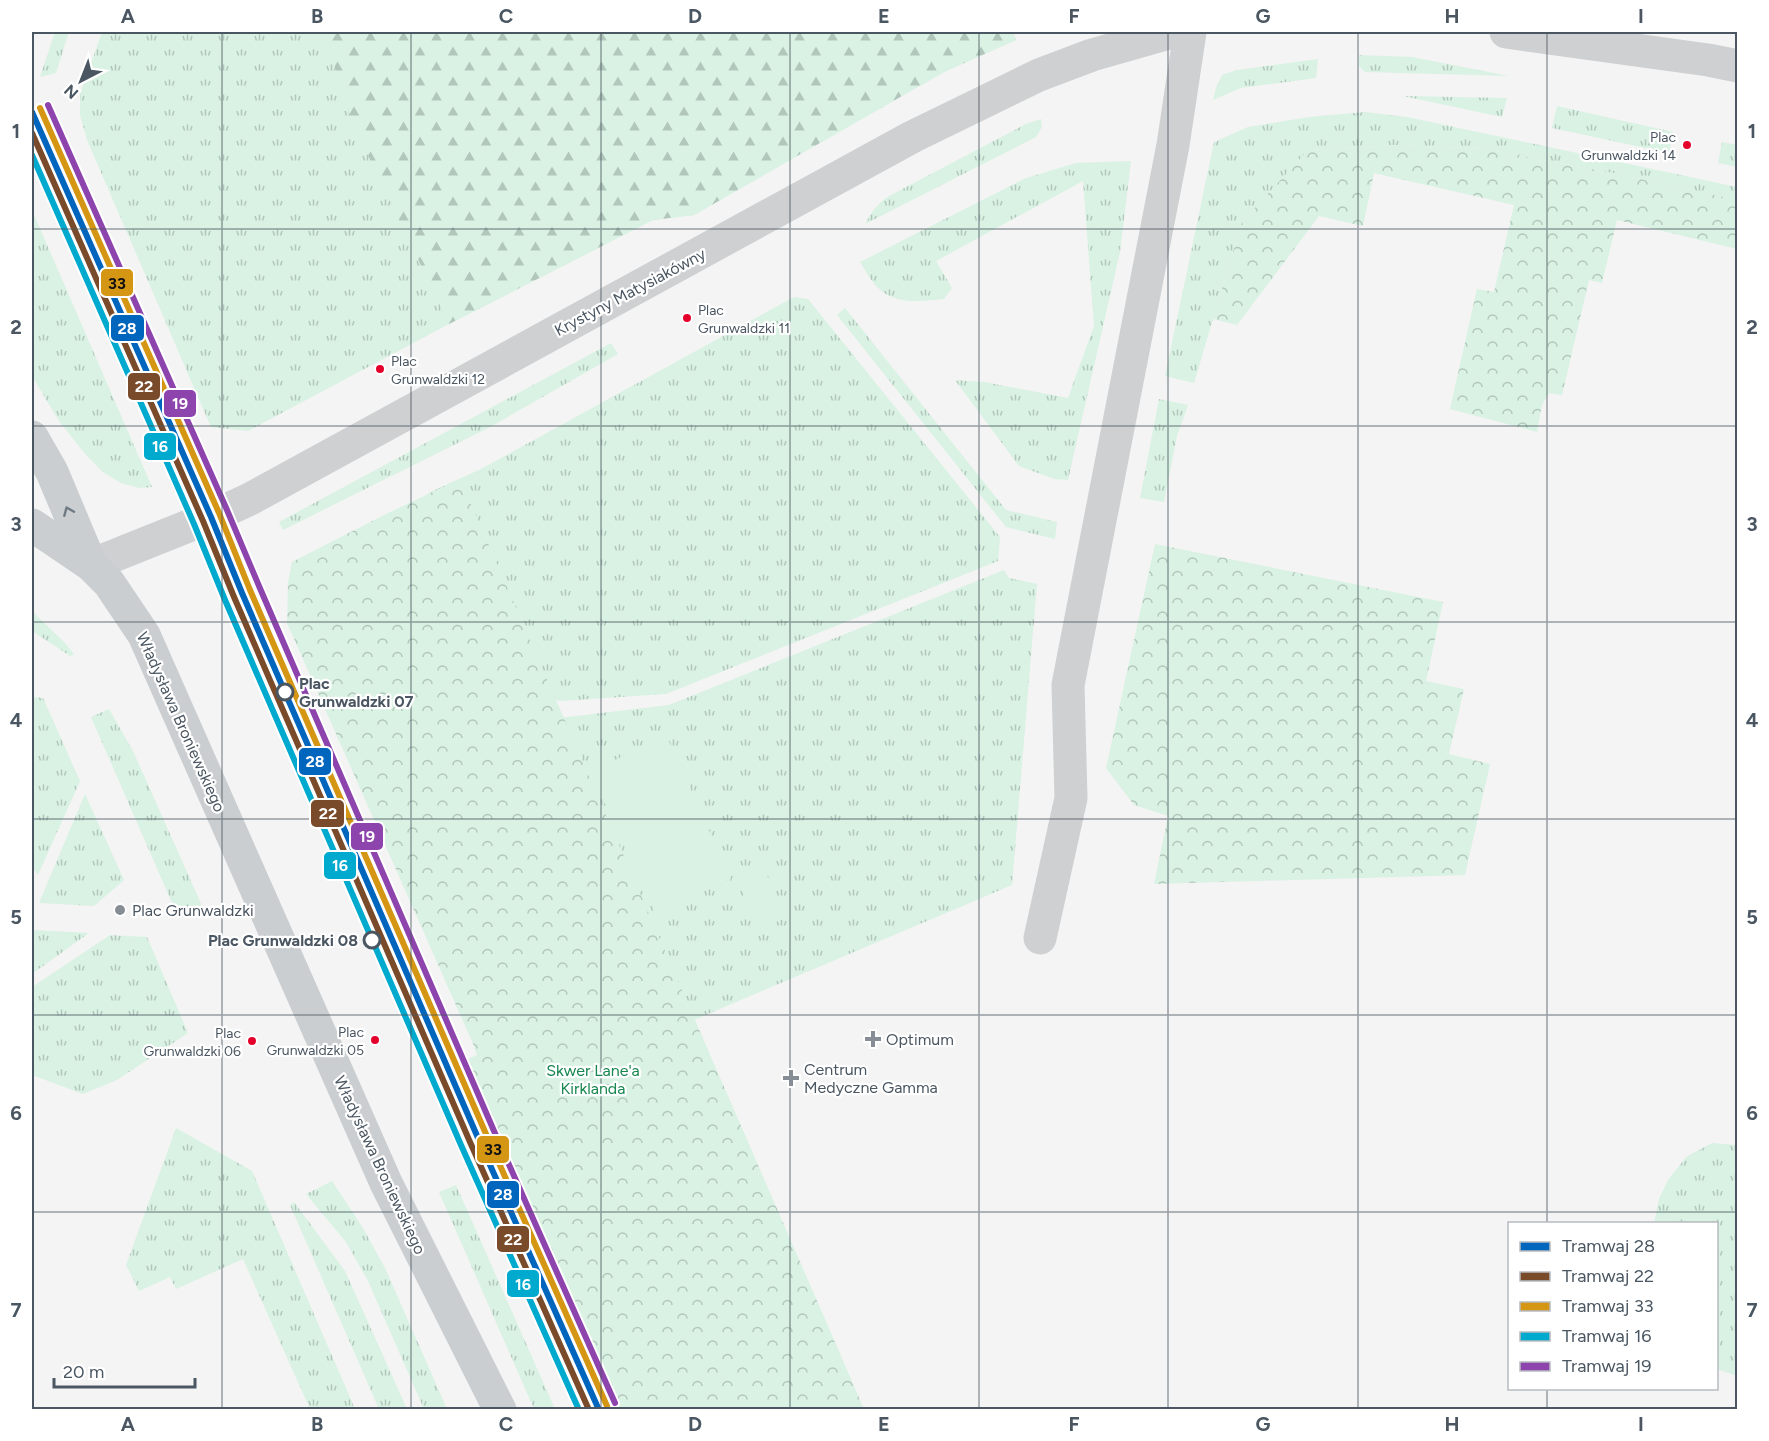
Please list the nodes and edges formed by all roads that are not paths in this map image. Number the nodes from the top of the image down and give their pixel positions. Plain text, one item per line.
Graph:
1 (1173, 32) edge
2 (1190, 32) edge
3 (1506, 32) edge
4 (1737, 66) edge
5 (32, 437) edge
6 (32, 525) edge
7 (91, 565) junction
8 (1040, 938) dead end
9 (500, 1410) edge

1 - 7 street, Krystyny Matysiakówny
2 - 8 street
3 - 4 street
7 -> 5 main road, Władysława Broniewskiego
6 - 7 main road, Władysława Broniewskiego
7 - 9 main road, Władysława Broniewskiego

